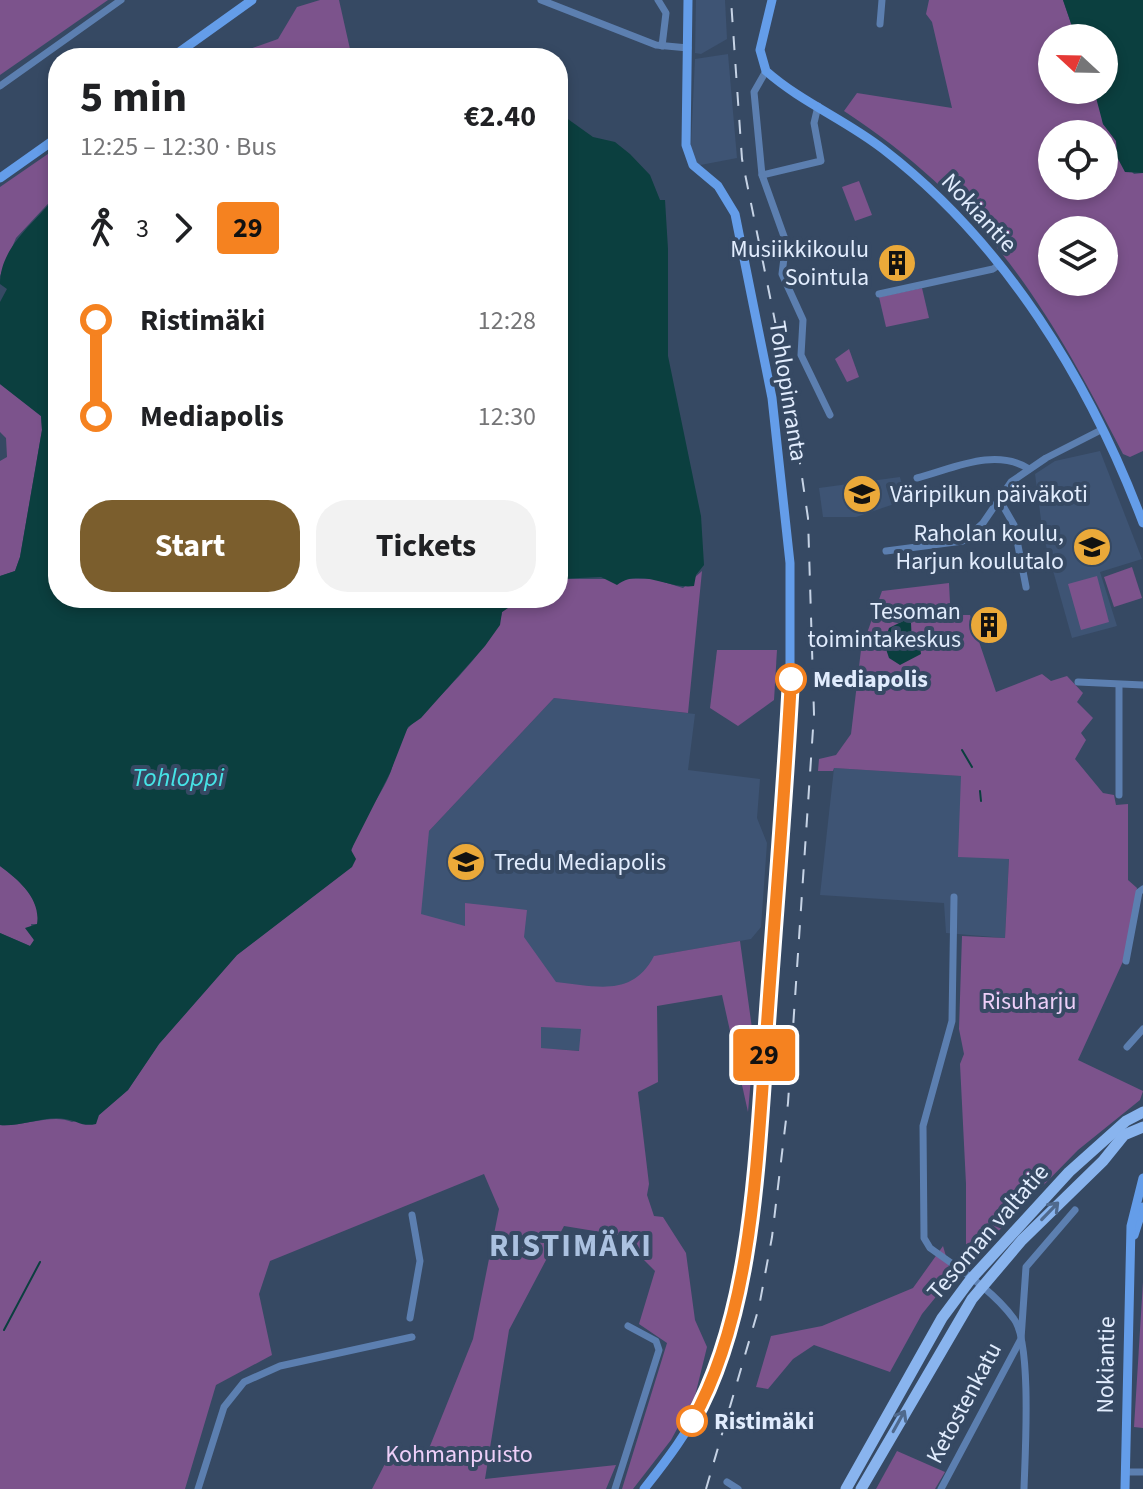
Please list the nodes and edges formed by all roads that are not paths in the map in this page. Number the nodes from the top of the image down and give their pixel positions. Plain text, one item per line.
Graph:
1 (121, 0) edge
2 (252, 0) edge
3 (541, 0) edge
4 (658, 0) edge
5 (688, 0) edge
6 (772, 0) edge
7 (882, 0) edge
8 (880, 24) dead end
9 (662, 46) junction
10 (53, 48) edge
11 (185, 48) edge
12 (688, 48) junction
13 (48, 52) edge
14 (766, 71) junction
15 (0, 86) edge
16 (818, 106) junction
17 (48, 144) edge
18 (762, 175) junction
19 (0, 178) edge
20 (1000, 264) junction
21 (879, 294) dead end
22 (830, 415) dead end
23 (1101, 430) junction
24 (1029, 469) junction
25 (917, 478) dead end
26 (999, 499) junction
27 (1143, 523) edge
28 (886, 551) dead end
29 (1026, 587) dead end
30 (1078, 682) dead end
31 (1119, 685) junction
32 (1143, 685) edge
33 (1119, 795) dead end
34 (1143, 889) edge
35 (954, 897) dead end
36 (1126, 961) dead end
37 (1143, 1029) edge
38 (1127, 1047) dead end
39 (1143, 1112) edge
40 (1143, 1127) edge
41 (1143, 1178) edge
42 (1143, 1207) edge
43 (1075, 1210) dead end
44 (412, 1215) dead end
45 (1131, 1242) junction
46 (971, 1279) junction
47 (981, 1288) junction
48 (410, 1318) dead end
49 (628, 1326) dead end
50 (412, 1337) dead end
51 (1021, 1339) junction
52 (1125, 1472) junction
53 (1143, 1472) edge
54 (727, 1482) dead end
55 (198, 1489) edge
56 (615, 1489) edge
57 (644, 1489) edge
58 (738, 1489) edge
59 (846, 1489) edge
60 (861, 1489) edge
61 (941, 1489) edge
62 (1024, 1489) edge
63 (1125, 1489) edge

1 - 10 street
2 - 11 street
3 - 9 street
4 - 9 street
5 - 12 street, Tohlopinranta
6 - 14 street
7 - 8 street
9 - 12 street
12 - 57 street, Tohlopinranta
13 - 15 street
14 - 16 street, Nokiantie
14 - 18 street
16 - 18 street
16 - 20 street, Nokiantie
17 - 19 street
18 - 22 street
20 - 21 street
20 - 23 street, Nokiantie
23 - 24 street
23 - 27 street, Nokiantie
24 - 25 street
24 - 26 street
26 - 28 street
26 - 29 street
30 - 31 street
31 - 32 street
31 - 33 street
34 - 36 street
35 - 46 street
37 - 38 street
39 - 46 main road, Tesoman valtatie
47 -> 40 main road, Tesoman valtatie
41 - 45 street, Nokiantie
42 - 45 street, Nokiantie
43 - 51 street, Ketostenkatu
44 - 48 street
45 - 52 street, Nokiantie
46 - 47 street
46 - 59 main road, Tesoman valtatie
47 - 51 street
60 -> 47 main road, Tesoman valtatie
49 - 56 street
50 - 55 street
51 - 61 street, Ketostenkatu
51 - 62 street
52 - 53 street
52 - 63 street, Nokiantie
54 - 58 street

